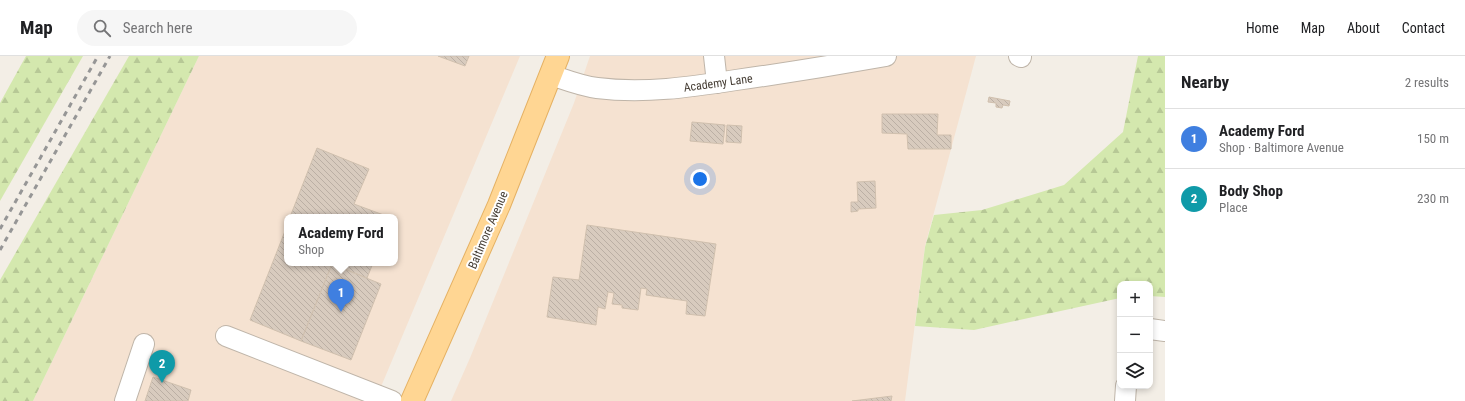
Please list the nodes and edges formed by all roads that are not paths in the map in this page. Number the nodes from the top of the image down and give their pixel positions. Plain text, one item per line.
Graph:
1 (714, 56) edge
2 (886, 56) edge
3 (554, 66) edge
4 (717, 83) junction
5 (1153, 329) edge
6 (1165, 331) edge
7 (226, 336) dead end
8 (144, 344) dead end
9 (1126, 389) edge
10 (125, 401) edge
11 (392, 401) edge
12 (412, 401) edge
13 (1125, 401) edge

1 - 4 street
2 - 4 street, Academy Lane
3 - 4 street, Academy Lane
3 - 12 main road, Baltimore Avenue
5 - 6 street
7 - 11 street
8 - 10 street
9 - 13 street

